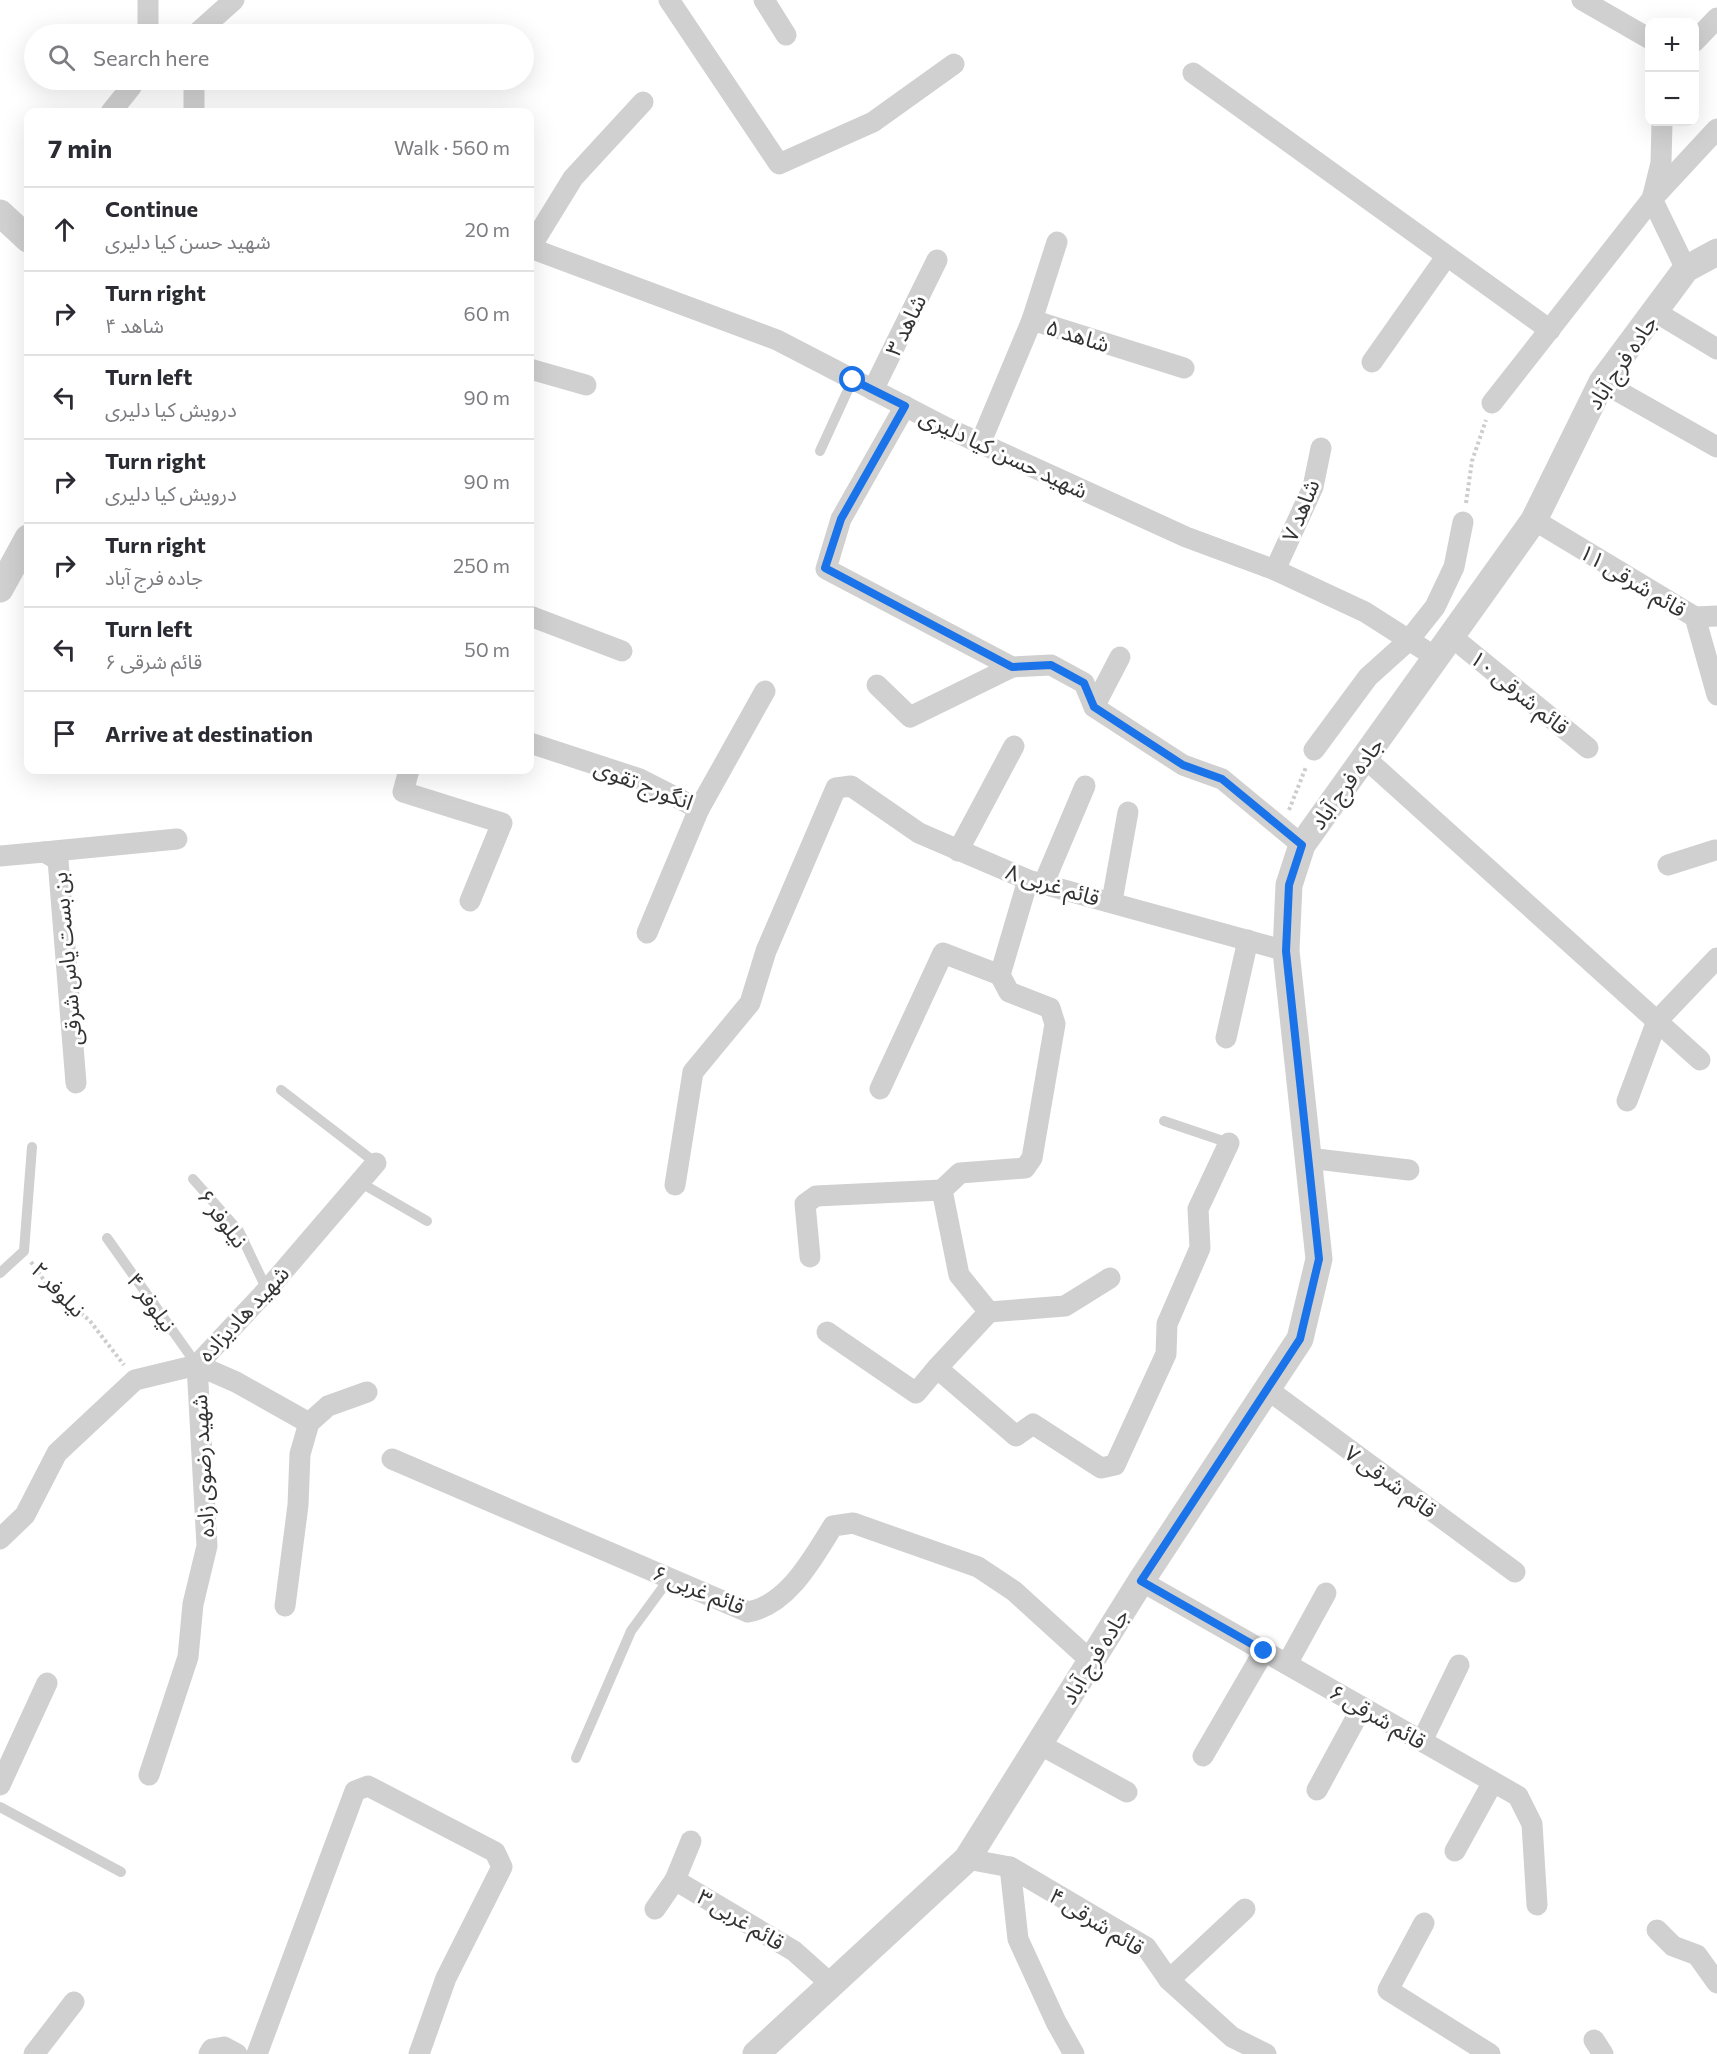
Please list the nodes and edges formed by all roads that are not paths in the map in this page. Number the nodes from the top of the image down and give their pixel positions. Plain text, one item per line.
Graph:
1 (148, 0) edge
2 (234, 0) edge
3 (669, 0) edge
4 (764, 0) edge
5 (1582, 0) edge
6 (1717, 18) edge
7 (148, 24) edge
8 (207, 24) edge
9 (786, 35) dead end
10 (1645, 36) edge
11 (1699, 38) edge
12 (954, 64) dead end
13 (1193, 73) dead end
14 (129, 90) edge
15 (194, 90) edge
16 (643, 102) dead end
17 (114, 108) edge
18 (194, 108) edge
19 (1662, 126) edge
20 (1717, 129) edge
21 (1652, 199) junction
22 (0, 213) edge
23 (24, 229) edge
24 (534, 241) edge
25 (1057, 242) dead end
26 (534, 249) edge
27 (1717, 252) edge
28 (1446, 257) junction
29 (937, 260) dead end
30 (1686, 269) junction
31 (1654, 311) junction
32 (1032, 320) junction
33 (1550, 330) junction
34 (1717, 349) edge
35 (1372, 362) dead end
36 (1184, 368) dead end
37 (534, 370) edge
38 (853, 380) junction
39 (1602, 382) junction
40 (586, 385) dead end
41 (873, 390) junction
42 (1492, 403) road end
43 (905, 406) junction
44 (980, 444) junction
45 (1717, 447) edge
46 (1321, 448) dead end
47 (820, 451) dead end
48 (1534, 520) junction
49 (1463, 522) road end
50 (24, 545) edge
51 (1275, 570) junction
52 (0, 589) edge
53 (1717, 616) edge
54 (1695, 617) junction
55 (534, 618) edge
56 (1408, 641) junction
57 (1445, 647) junction
58 (622, 651) dead end
59 (1120, 657) dead end
60 (1012, 667) junction
61 (877, 685) dead end
62 (765, 691) dead end
63 (1717, 694) edge
64 (1094, 707) junction
65 (534, 744) edge
66 (1014, 746) dead end
67 (1588, 748) dead end
68 (1314, 750) road end
69 (1365, 758) junction
70 (409, 774) edge
71 (1085, 786) dead end
72 (699, 809) junction
73 (1128, 812) dead end
74 (177, 839) dead end
75 (1302, 845) junction
76 (958, 851) junction
77 (1716, 851) edge
78 (44, 852) junction
79 (0, 856) edge
80 (1668, 865) dead end
81 (1036, 882) junction
82 (470, 901) dead end
83 (1112, 901) junction
84 (647, 933) dead end
85 (1248, 940) junction
86 (1286, 951) junction
87 (1717, 958) edge
88 (1000, 975) junction
89 (1657, 1021) junction
90 (1226, 1038) dead end
91 (1700, 1060) dead end
92 (76, 1083) dead end
93 (880, 1089) dead end
94 (281, 1090) dead end
95 (1627, 1101) dead end
96 (1164, 1121) dead end
97 (1229, 1143) joint
98 (32, 1147) dead end
99 (1308, 1158) junction
100 (376, 1163) joint
101 (1409, 1170) dead end
102 (193, 1179) dead end
103 (361, 1183) junction
104 (675, 1185) dead end
105 (942, 1190) junction
106 (427, 1221) dead end
107 (106, 1238) dead end
108 (810, 1257) dead end
109 (0, 1273) edge
110 (1110, 1278) dead end
111 (267, 1290) junction
112 (989, 1312) junction
113 (827, 1332) dead end
114 (197, 1365) junction
115 (937, 1368) junction
116 (1267, 1389) junction
117 (367, 1392) dead end
118 (309, 1424) junction
119 (392, 1459) dead end
120 (0, 1539) edge
121 (1515, 1572) dead end
122 (669, 1579) junction
123 (1141, 1581) junction
124 (1326, 1593) dead end
125 (285, 1606) dead end
126 (1264, 1651) junction
127 (1091, 1661) junction
128 (1287, 1664) junction
129 (1459, 1665) dead end
130 (47, 1683) dead end
131 (1362, 1707) junction
132 (1422, 1741) junction
133 (1039, 1744) junction
134 (1203, 1756) dead end
135 (576, 1758) dead end
136 (149, 1775) dead end
137 (1493, 1782) junction
138 (0, 1785) edge
139 (1317, 1790) dead end
140 (1126, 1792) dead end
141 (0, 1807) edge
142 (691, 1840) dead end
143 (1455, 1851) dead end
144 (967, 1859) junction
145 (1010, 1867) junction
146 (120, 1872) dead end
147 (675, 1880) junction
148 (1538, 1905) dead end
149 (655, 1909) dead end
150 (1245, 1909) dead end
151 (1424, 1923) dead end
152 (1657, 1930) dead end
153 (1169, 1980) junction
154 (1717, 1983) edge
155 (832, 1985) junction
156 (74, 2002) dead end
157 (34, 2054) edge
158 (209, 2054) edge
159 (237, 2054) edge
160 (257, 2054) edge
161 (419, 2054) edge
162 (756, 2054) edge
163 (1074, 2054) edge
164 (1266, 2054) edge
165 (1490, 2054) edge

1 - 7 street
2 - 8 street
3 - 12 street
4 - 9 street
5 - 10 street
6 - 11 street
13 - 28 street
14 - 17 street
15 - 18 street
16 - 24 street
19 - 21 street
20 - 21 street
21 - 30 street
21 - 33 street
22 - 23 street
25 - 32 street
26 - 38 street, شهید حسن کیا دلیری
27 - 30 street, جاده فرج آباد
28 - 33 street
28 - 35 street
29 - 41 street, شاهد ۳
30 - 31 street, جاده فرج آباد
31 - 34 street
31 - 39 street, جاده فرج آباد
32 - 36 street, شاهد ۵
32 - 44 street, شاهد ۵
33 - 42 street
37 - 40 street
38 - 41 street, شهید حسن کیا دلیری
38 - 47 lane
39 - 45 street
39 - 48 street, جاده فرج آباد
41 - 43 street, شهید حسن کیا دلیری
43 - 44 street, شهید حسن کیا دلیری
43 - 60 street
44 - 51 street, شهید حسن کیا دلیری
46 - 51 street, شاهد ۷
48 - 54 street, قائم شرقی ۱۱
48 - 57 street, جاده فرج آباد
49 - 56 street
50 - 52 street
51 - 56 street, شهید حسن کیا دلیری
53 - 54 street
54 - 63 street, قائم شرقی ۱۱
55 - 58 street
56 - 57 street, قائم شرقی ۱۰
56 - 68 street
57 - 67 street, قائم شرقی ۱۰
57 - 69 street, جاده فرج آباد
59 - 64 street
60 - 61 street
60 - 64 street
62 - 72 street, انگورج تقوی
64 - 75 street
65 - 72 street, انگورج تقوی
66 - 76 street
69 - 75 street, جاده فرج آباد
69 - 89 street
70 - 82 street
71 - 81 street
72 - 84 street
73 - 83 street
74 - 78 street
75 - 86 street, جاده فرج آباد
76 - 81 street, قائم غربی ۸
76 - 104 street, قائم غربی ۸
77 - 80 street
78 - 79 street, بن بست یاس شرقی
78 - 92 street, بن بست یاس شرقی
81 - 83 street, قائم غربی ۸
81 - 88 street
83 - 85 street, قائم غربی ۸
85 - 86 street, قائم غربی ۸
85 - 90 street
86 - 99 street, جاده فرج آباد
87 - 89 street
88 - 93 street
88 - 105 street
89 - 91 street
89 - 95 street
94 - 100 lane
96 - 97 lane
97 - 115 street
98 - 109 lane, نیلوفر ۲
99 - 101 street
99 - 116 street, جاده فرج آباد
100 - 103 street, شهید هادیزاده
102 - 111 lane, نیلوفر ۶
103 - 106 lane
103 - 111 street, شهید هادیزاده
105 - 108 street
105 - 112 street
107 - 114 lane, نیلوفر ۴
110 - 112 street
111 - 114 street, شهید هادیزاده
112 - 115 street
113 - 115 street
114 - 118 street
114 - 120 street, شهید هادیزاده
114 - 136 street, شهید رضوی زاده
116 - 121 street, قائم شرقی ۷
116 - 123 street, جاده فرج آباد
117 - 118 street
118 - 125 street
119 - 122 street, قائم غربی ۶
122 - 127 street, قائم غربی ۶
122 - 135 lane
123 - 126 street, قائم شرقی ۶
123 - 127 street, جاده فرج آباد
124 - 128 street
126 - 128 street, قائم شرقی ۶
126 - 134 street
127 - 133 street, جاده فرج آباد
128 - 131 street, قائم شرقی ۶
129 - 132 street
130 - 138 street
131 - 132 street, قائم شرقی ۶
131 - 139 street
132 - 137 street, قائم شرقی ۶
133 - 140 street
133 - 144 street, جاده فرج آباد
137 - 143 street
137 - 148 street, قائم شرقی ۶
141 - 146 lane
142 - 147 street
144 - 145 street, قائم شرقی ۴
144 - 155 street, جاده فرج آباد
145 - 153 street, قائم شرقی ۴
145 - 163 street
147 - 149 street, قائم غربی ۳
147 - 155 street, قائم غربی ۳
150 - 153 street
151 - 165 street
152 - 154 street
153 - 164 street, قائم شرقی ۴
155 - 162 street, جاده فرج آباد
156 - 157 street
158 - 159 street
160 - 161 street

